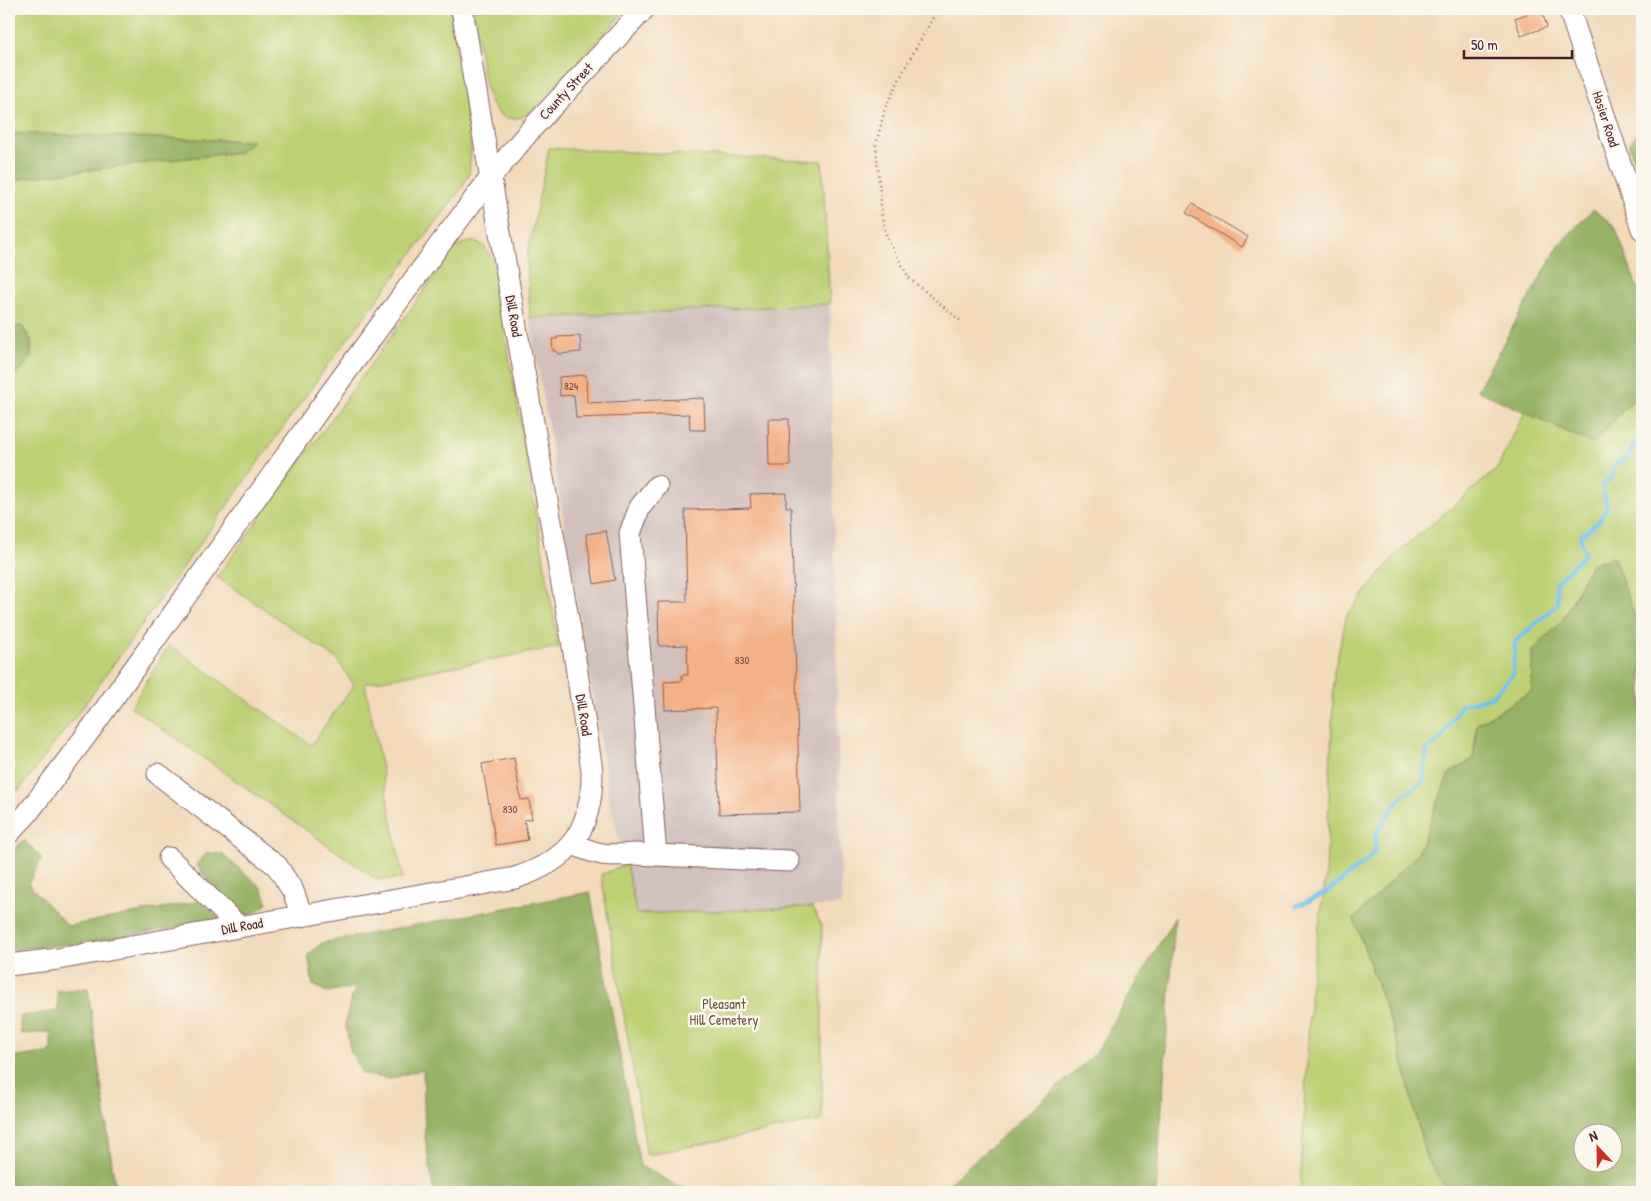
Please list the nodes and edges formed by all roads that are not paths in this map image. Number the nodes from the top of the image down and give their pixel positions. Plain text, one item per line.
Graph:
1 (462, 9) edge
2 (644, 9) edge
3 (1569, 9) edge
4 (491, 177) junction
5 (1642, 230) edge
6 (657, 486) dead end
7 (158, 774) dead end
8 (9, 833) edge
9 (573, 844) junction
10 (656, 855) junction
11 (170, 858) dead end
12 (789, 861) dead end
13 (302, 916) junction
14 (239, 927) junction
15 (9, 965) edge

1 - 4 street, Dill Road
2 - 4 street, County Street
3 - 5 street, Hosier Road
4 - 8 street, County Street
4 - 9 street, Dill Road
6 - 10 street
7 - 13 street
9 - 10 street
9 - 13 street, Dill Road
10 - 12 street
11 - 14 street
13 - 14 street, Dill Road
14 - 15 street, Dill Road

